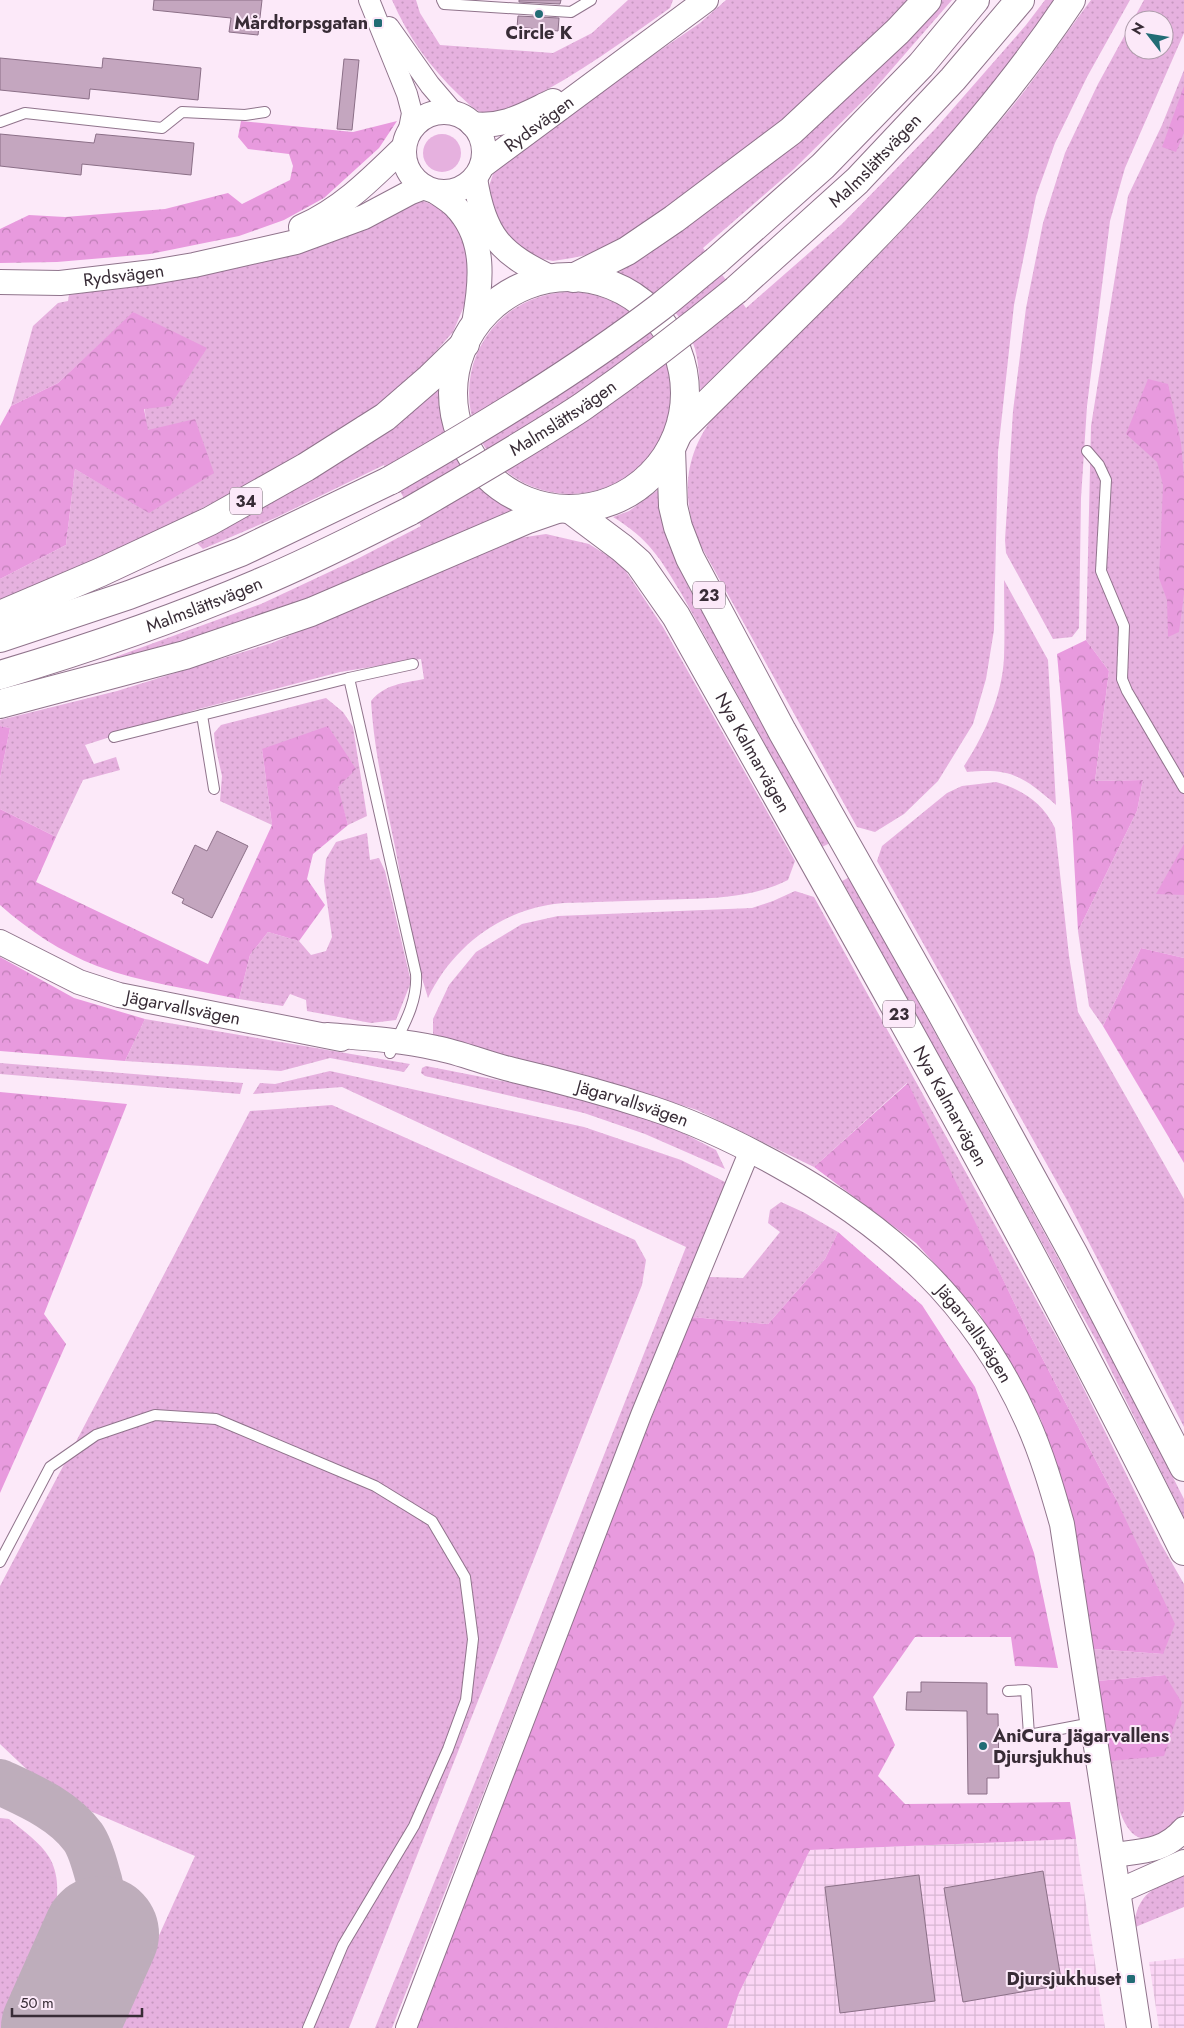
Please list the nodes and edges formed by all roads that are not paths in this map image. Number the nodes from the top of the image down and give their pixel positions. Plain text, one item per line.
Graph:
1 (369, 0) edge
2 (442, 0) edge
3 (591, 0) edge
4 (704, 0) edge
5 (927, 0) edge
6 (975, 0) edge
7 (1020, 0) edge
8 (1071, 0) edge
9 (595, 82) junction
10 (265, 112) dead end
11 (463, 118) junction
12 (0, 122) edge
13 (406, 140) junction
14 (478, 172) junction
15 (430, 190) junction
16 (245, 253) junction
17 (563, 278) junction
18 (0, 285) edge
19 (469, 337) junction
20 (675, 440) junction
21 (1088, 451) dead end
22 (564, 509) junction
23 (0, 615) edge
24 (0, 638) edge
25 (413, 664) dead end
26 (0, 675) edge
27 (349, 678) junction
28 (0, 704) edge
29 (202, 715) junction
30 (114, 738) dead end
31 (1184, 788) edge
32 (214, 789) dead end
33 (0, 925) edge
34 (0, 942) edge
35 (44, 964) junction
36 (393, 1046) junction
37 (750, 1150) junction
38 (1184, 1466) edge
39 (1184, 1551) edge
40 (0, 1562) edge
41 (1008, 1691) dead end
42 (1093, 1723) junction
43 (1184, 1829) edge
44 (1114, 1855) junction
45 (1184, 1862) edge
46 (1119, 1890) junction
47 (308, 2028) edge
48 (406, 2028) edge
49 (1139, 2028) edge

1 - 11 street
1 - 13 street
2 - 3 lane
4 - 9 street, Rydsvägen
5 - 17 main road
6 - 24 main road, Malmslättsvägen, bridge
7 - 26 main road, Malmslättsvägen, bridge
8 - 20 main road
9 - 11 street, Rydsvägen
9 - 14 street, Rydsvägen
10 - 12 lane
11 - 13 street
11 - 14 street
13 - 15 street
13 - 16 street, Rydsvägen
14 - 15 street
14 - 17 street
15 - 16 street, Rydsvägen
15 - 19 street
16 - 18 street, Rydsvägen
17 - 19 main road, Nya Kalmarvägen / 23
17 - 20 main road, Nya Kalmarvägen / 23
19 - 22 main road, Nya Kalmarvägen / 23
19 - 23 main road, 34
20 - 22 main road, Nya Kalmarvägen / 23
20 - 38 main road, Nya Kalmarvägen / 23
21 - 31 lane
22 - 28 main road
22 - 39 main road, Nya Kalmarvägen / 23
25 - 27 lane
27 - 29 lane
27 - 36 lane
29 - 30 lane
29 - 32 lane
33 - 35 street, Jägarvallsvägen
34 - 35 street, Jägarvallsvägen
35 - 36 street, Jägarvallsvägen
36 - 37 street, Jägarvallsvägen
37 - 42 street, Jägarvallsvägen
37 - 48 street
40 - 47 lane
41 - 42 lane
42 - 44 street, Jägarvallsvägen
43 - 44 street
44 - 46 street, Jägarvallsvägen
45 - 46 street
46 - 49 street, Jägarvallsvägen

